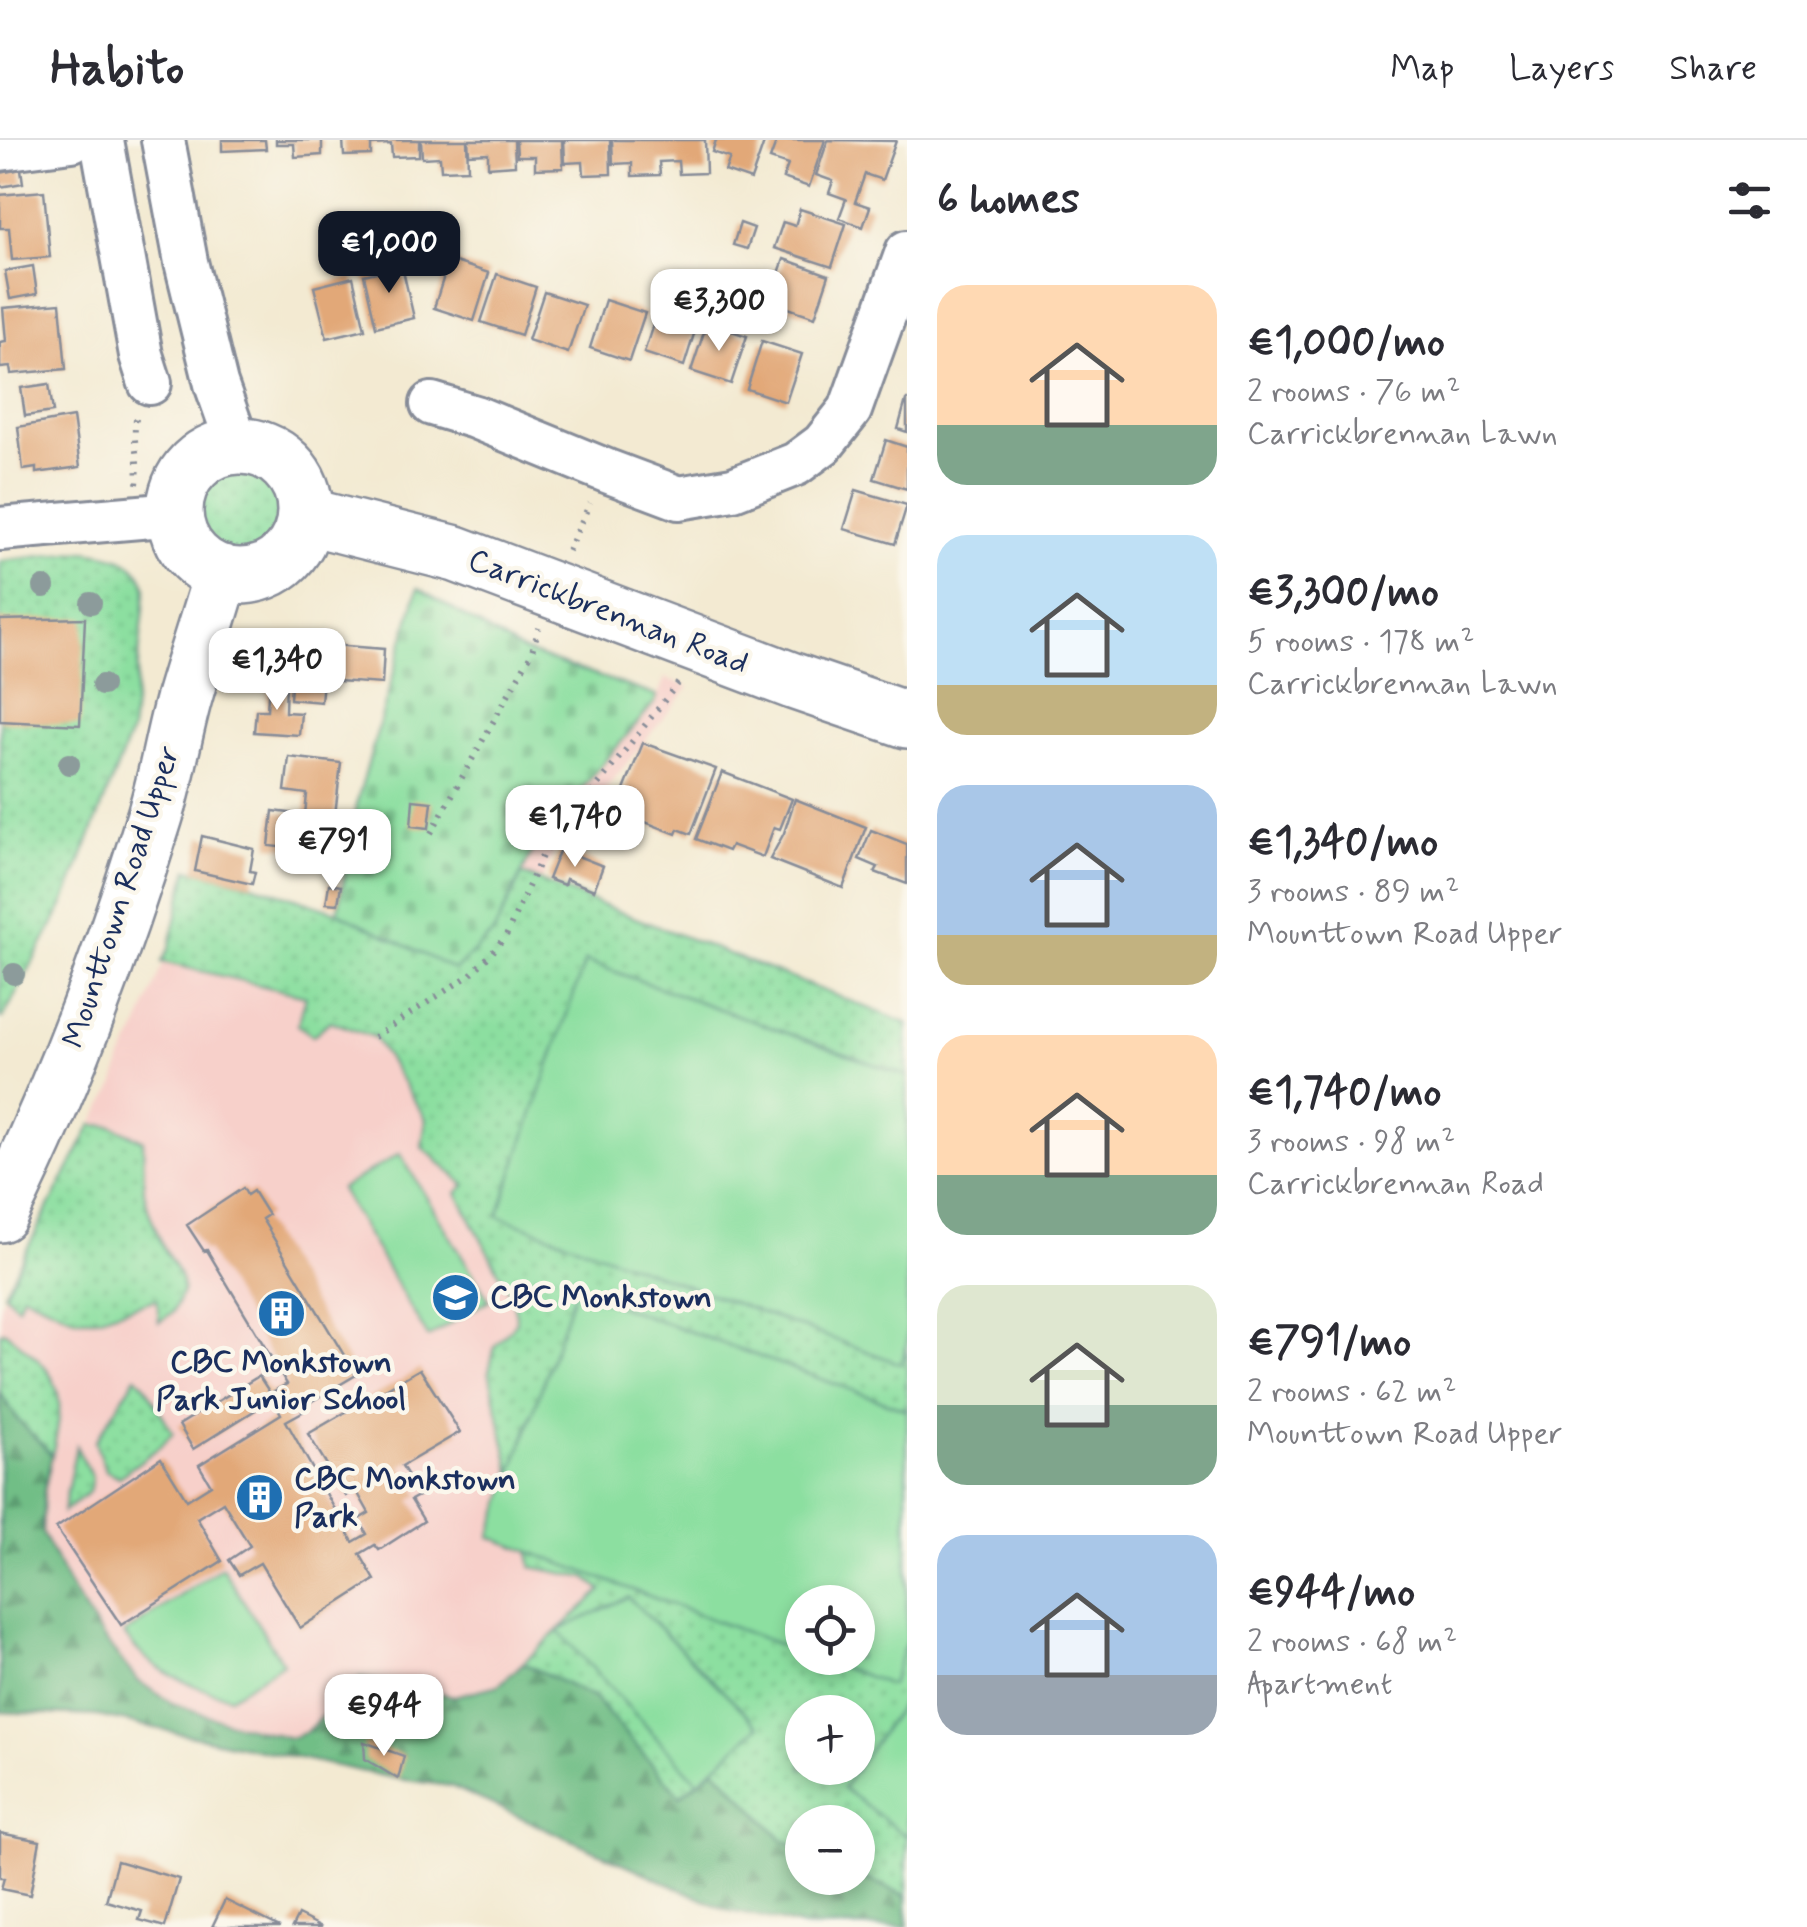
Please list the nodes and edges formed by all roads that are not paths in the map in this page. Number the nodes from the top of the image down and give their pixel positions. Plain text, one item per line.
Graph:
1 (72, 140) edge
2 (102, 140) edge
3 (163, 140) edge
4 (0, 149) edge
5 (907, 252) edge
6 (150, 383) road end
7 (432, 404) dead end
8 (238, 446) junction
9 (154, 516) junction
10 (306, 516) junction
11 (0, 529) edge
12 (222, 573) junction
13 (907, 720) edge
14 (0, 1214) edge

1 - 4 street
2 - 6 street
3 - 8 street
5 - 7 street
8 - 9 main road
8 - 10 main road
9 - 11 street
9 - 12 main road
10 - 12 main road
10 - 13 main road, Carrickbrennan Road
12 - 14 main road, Mounttown Road Upper

